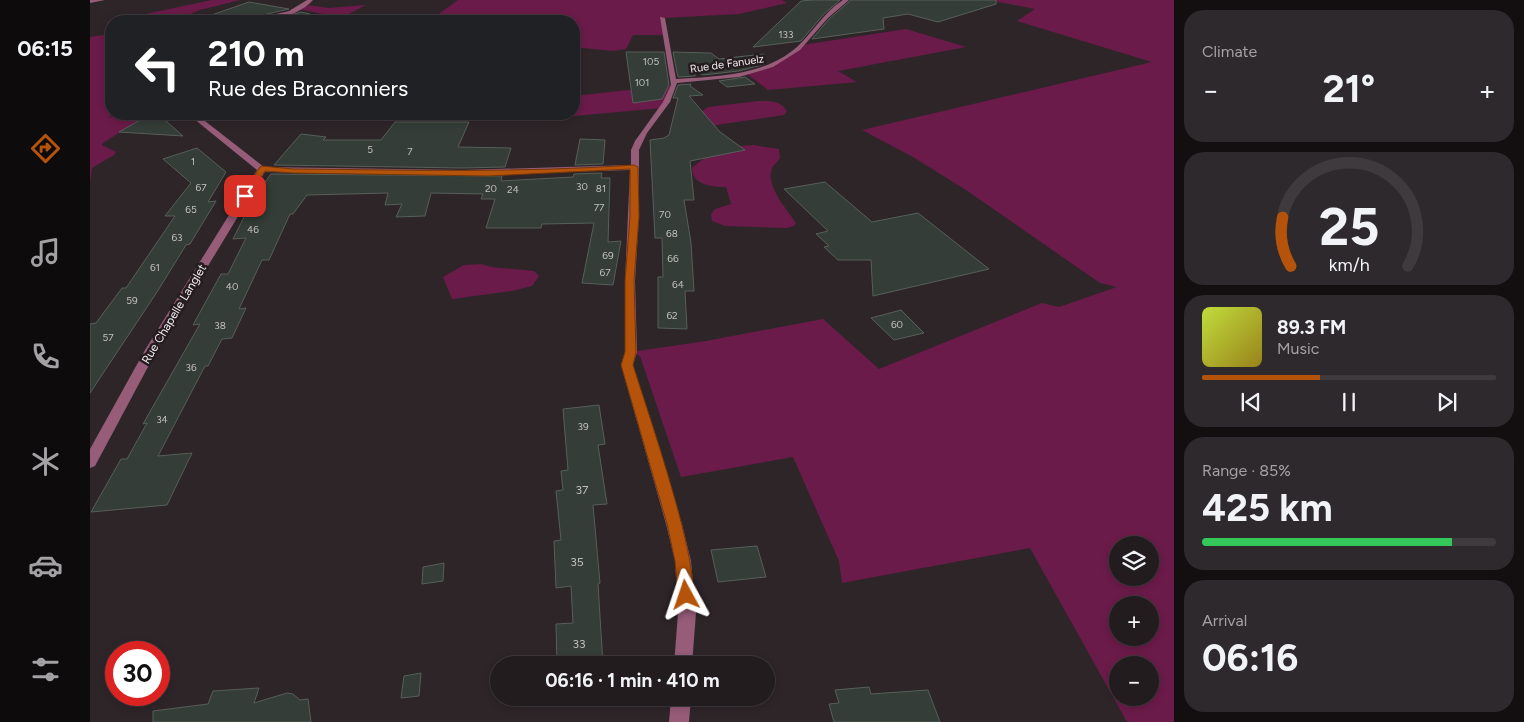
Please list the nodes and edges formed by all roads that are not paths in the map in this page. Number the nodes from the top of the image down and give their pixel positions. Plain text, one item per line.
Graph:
1 (102, 0) edge
2 (310, 0) edge
3 (846, 0) edge
4 (90, 2) edge
5 (276, 15) edge
6 (662, 18) dead end
7 (674, 82) junction
8 (200, 120) edge
9 (634, 167) junction
10 (262, 169) junction
11 (90, 462) edge
12 (684, 656) edge
13 (680, 706) edge
14 (679, 722) edge

1 - 4 street
2 - 5 street
3 - 7 street, Rue de Fanuelz
6 - 7 street
7 - 9 street
8 - 10 street
9 - 10 street
9 - 12 street
10 - 11 street, Rue Chapelle Langlet
13 - 14 street

